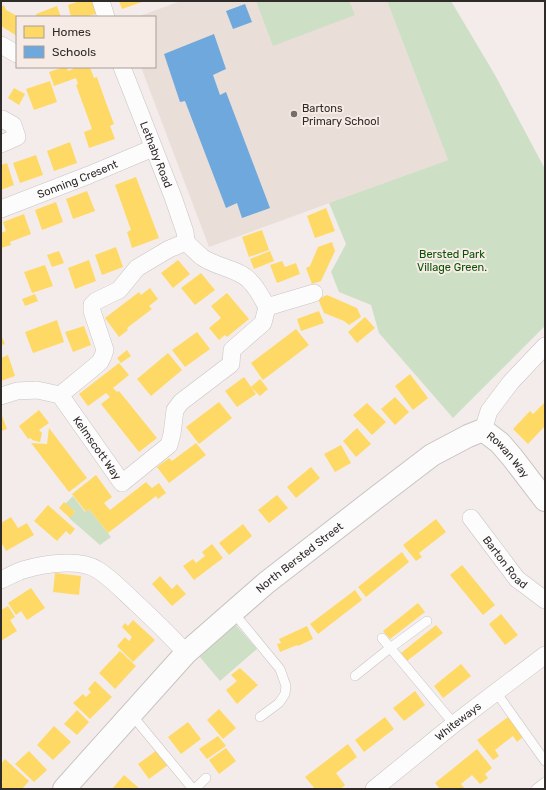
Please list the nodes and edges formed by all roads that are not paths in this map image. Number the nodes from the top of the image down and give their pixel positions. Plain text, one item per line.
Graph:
1 (101, 1) edge
2 (106, 16) edge
3 (1, 45) edge
4 (16, 53) edge
5 (122, 68) edge
6 (2, 119) dead end
7 (1, 144) edge
8 (153, 148) junction
9 (1, 209) edge
10 (186, 242) junction
11 (314, 293) dead end
12 (267, 307) junction
13 (545, 346) edge
14 (60, 395) junction
15 (1, 396) edge
16 (484, 430) junction
17 (542, 489) edge
18 (471, 518) dead end
19 (1, 580) edge
20 (545, 600) edge
21 (233, 612) junction
22 (427, 621) dead end
23 (382, 638) dead end
24 (390, 648) junction
25 (186, 653) junction
26 (545, 655) edge
27 (355, 676) dead end
28 (496, 692) junction
29 (131, 714) junction
30 (260, 717) dead end
31 (454, 724) junction
32 (545, 761) edge
33 (206, 778) dead end
34 (545, 782) edge
35 (64, 789) edge
36 (194, 789) edge
37 (374, 789) edge
38 (536, 789) edge

1 - 2 street
3 - 4 street
5 - 8 street, Lethaby Road
6 - 7 street
8 - 9 street, Sonning Cresent
8 - 10 street, Lethaby Road
10 - 12 street
10 - 14 street
11 - 12 street
12 - 14 street, Kelmscott Way
13 - 16 street
14 - 15 street
16 - 17 street, Rowan Way
16 - 21 street, North Bersted Street
18 - 20 street, Barton Road
19 - 25 street
21 - 25 street, North Bersted Street
21 - 30 lane
22 - 24 lane
23 - 24 lane
24 - 27 lane
24 - 31 lane
25 - 29 street, North Bersted Street
26 - 28 street, Whiteways
28 - 31 street, Whiteways
28 - 32 lane
29 - 35 street, North Bersted Street
29 - 36 lane
31 - 37 street, Whiteways
33 - 36 lane
34 - 38 lane

